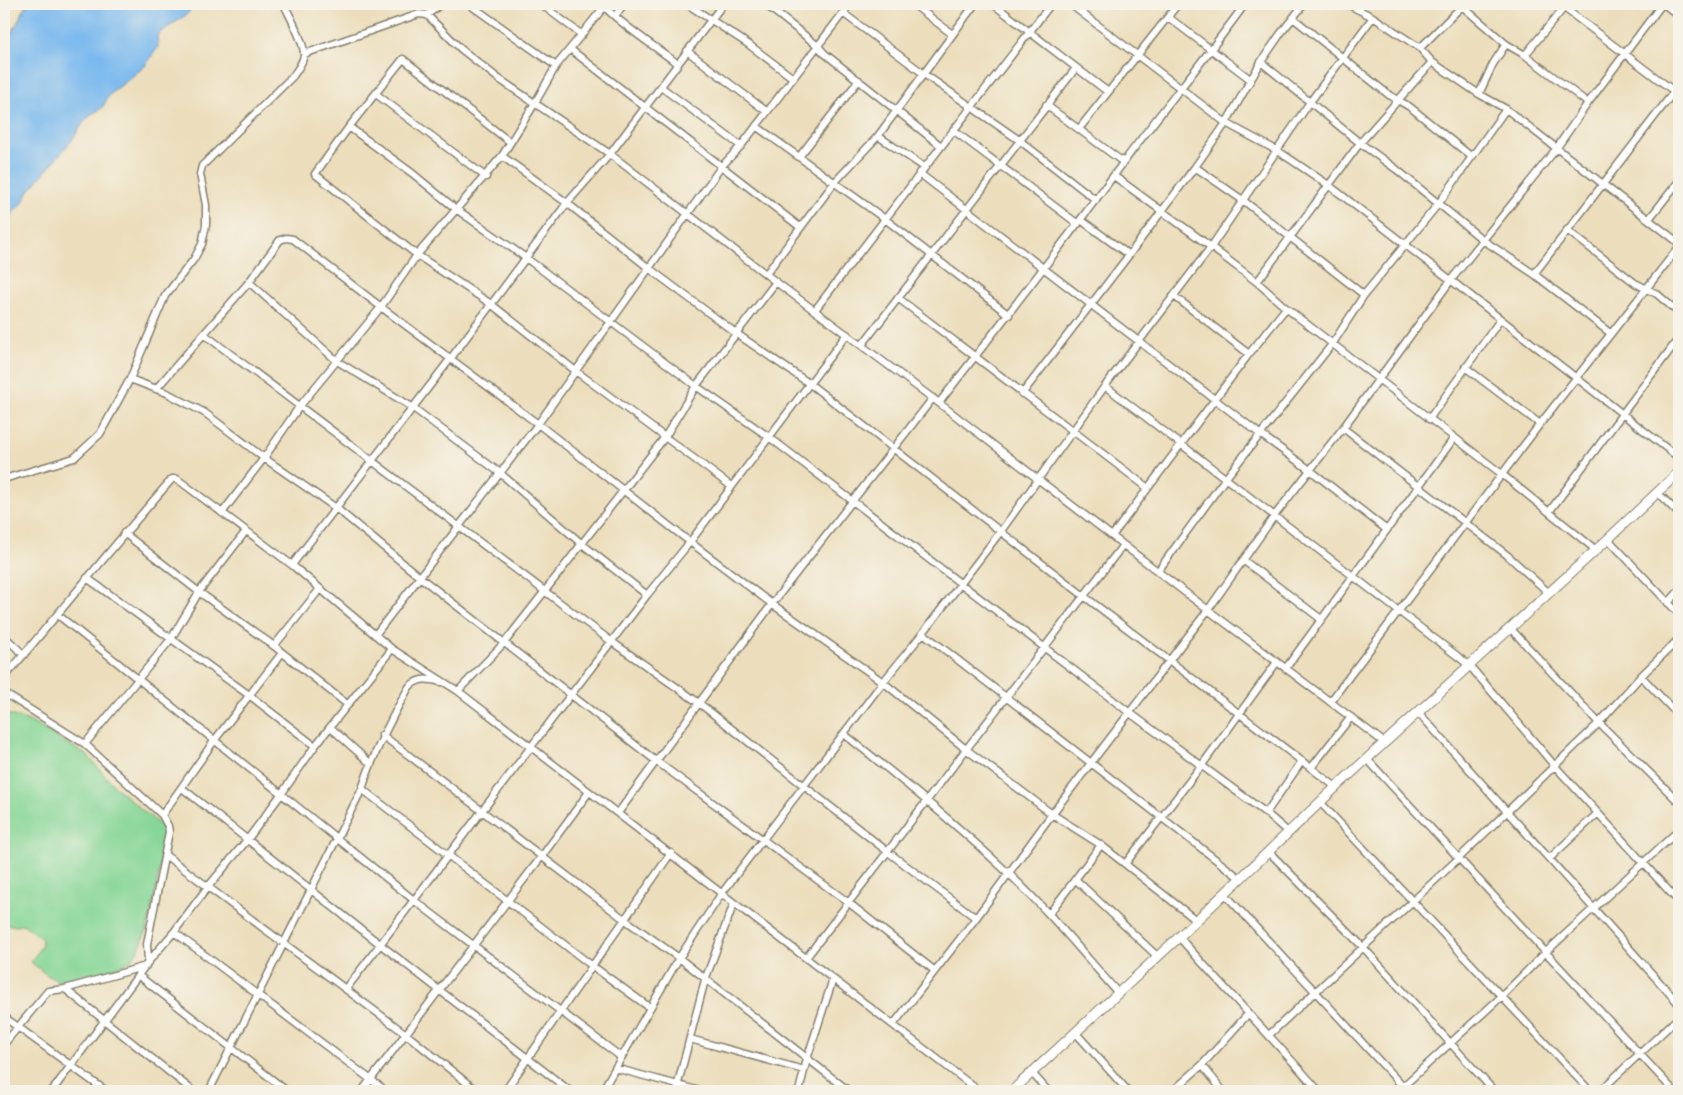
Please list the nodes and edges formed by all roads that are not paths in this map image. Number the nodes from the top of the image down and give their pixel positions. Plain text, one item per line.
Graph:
1 (284, 4) edge
2 (441, 4) edge
3 (469, 4) edge
4 (541, 4) edge
5 (624, 4) edge
6 (688, 4) edge
7 (723, 4) edge
8 (765, 4) edge
9 (913, 4) edge
10 (975, 4) edge
11 (993, 4) edge
12 (1050, 4) edge
13 (1070, 4) edge
14 (1178, 4) edge
15 (1245, 4) edge
16 (1304, 4) edge
17 (1347, 4) edge
18 (1663, 4) edge
19 (604, 5) edge
20 (1463, 5) edge
21 (1563, 5) edge
22 (921, 6) edge
23 (846, 7) edge
24 (427, 16) junction
25 (615, 16) junction
26 (1679, 16) edge
27 (1168, 17) junction
28 (1373, 17) junction
29 (1293, 18) junction
30 (711, 19) junction
31 (1029, 31) junction
32 (952, 34) junction
33 (582, 35) junction
34 (1506, 44) junction
35 (818, 46) junction
36 (1420, 48) junction
37 (570, 49) junction
38 (1211, 50) junction
39 (687, 51) junction
40 (304, 54) junction
41 (1138, 55) junction
42 (1525, 55) junction
43 (1625, 55) junction
44 (1343, 58) junction
45 (1261, 62) junction
46 (1432, 62) junction
47 (678, 64) junction
48 (556, 66) junction
49 (1076, 68) junction
50 (924, 74) junction
51 (792, 78) junction
52 (1250, 79) junction
53 (859, 80) junction
54 (1679, 85) edge
55 (661, 87) junction
56 (1181, 88) junction
57 (1108, 92) junction
58 (1677, 93) edge
59 (376, 94) junction
60 (1479, 94) junction
61 (1398, 99) junction
62 (1310, 102) junction
63 (535, 103) junction
64 (1588, 103) junction
65 (1046, 104) junction
66 (970, 106) junction
67 (645, 108) junction
68 (1506, 109) junction
69 (766, 111) junction
70 (897, 111) junction
71 (1226, 123) junction
72 (756, 126) junction
73 (349, 127) junction
74 (1079, 129) junction
75 (953, 130) junction
76 (878, 136) junction
77 (1019, 140) junction
78 (510, 142) junction
79 (1360, 143) junction
80 (741, 146) junction
81 (942, 146) junction
82 (1556, 149) junction
83 (1278, 151) junction
84 (610, 154) junction
85 (502, 156) junction
86 (799, 157) junction
87 (1472, 157) junction
88 (1123, 162) junction
89 (1000, 165) junction
90 (721, 167) junction
91 (924, 167) junction
92 (1194, 167) junction
93 (919, 174) junction
94 (1114, 176) junction
95 (486, 177) junction
96 (1679, 181) edge
97 (834, 183) junction
98 (1602, 183) junction
99 (1330, 186) junction
100 (1096, 200) junction
101 (1244, 201) junction
102 (567, 203) junction
103 (1439, 203) junction
104 (456, 209) junction
105 (966, 210) junction
106 (1162, 211) junction
107 (688, 215) junction
108 (885, 219) junction
109 (1650, 219) junction
110 (1080, 222) junction
111 (800, 227) junction
112 (1567, 230) junction
113 (1290, 238) junction
114 (1483, 240) junction
115 (1679, 243) edge
116 (1406, 244) junction
117 (1211, 247) junction
118 (1679, 247) edge
119 (931, 254) junction
120 (417, 255) junction
121 (1129, 255) junction
122 (526, 258) junction
123 (650, 269) junction
124 (1044, 269) junction
125 (766, 274) junction
126 (1534, 274) junction
127 (1451, 280) junction
128 (249, 282) junction
129 (776, 282) junction
130 (1257, 282) junction
131 (1646, 288) junction
132 (1364, 295) junction
133 (1174, 296) junction
134 (898, 298) junction
135 (491, 304) junction
136 (1091, 304) junction
137 (381, 307) junction
138 (1286, 308) junction
139 (815, 310) junction
140 (1679, 313) edge
141 (1009, 315) junction
142 (1500, 320) junction
143 (611, 321) junction
144 (1610, 333) junction
145 (204, 334) junction
146 (737, 334) junction
147 (847, 334) junction
148 (1679, 338) edge
149 (1140, 342) junction
150 (1333, 343) junction
151 (862, 345) junction
152 (1249, 354) junction
153 (975, 356) junction
154 (451, 358) junction
155 (337, 361) junction
156 (1465, 367) junction
157 (577, 372) junction
158 (1576, 378) junction
159 (130, 379) junction
160 (1379, 379) junction
161 (810, 384) junction
162 (696, 386) junction
163 (1105, 386) junction
164 (156, 389) junction
165 (1022, 394) junction
166 (932, 398) junction
167 (1215, 400) junction
168 (939, 403) junction
169 (299, 407) junction
170 (412, 407) junction
171 (1624, 413) junction
172 (1429, 418) junction
173 (538, 424) junction
174 (1540, 424) junction
175 (1343, 428) junction
176 (1072, 431) junction
177 (1260, 434) junction
178 (665, 437) junction
179 (769, 437) junction
180 (1454, 438) junction
181 (1180, 445) junction
182 (894, 448) junction
183 (264, 458) junction
184 (1679, 458) edge
185 (372, 460) junction
186 (1310, 470) junction
187 (1679, 472) edge
188 (500, 473) junction
189 (1503, 474) junction
190 (4, 479) edge
191 (1226, 479) junction
192 (1038, 480) junction
193 (730, 486) junction
194 (1418, 486) junction
195 (1148, 488) junction
196 (624, 490) junction
197 (1658, 493) junction
198 (852, 501) junction
199 (336, 508) junction
200 (1549, 512) junction
201 (222, 513) junction
202 (1679, 514) edge
203 (1275, 516) junction
204 (1466, 523) junction
205 (459, 528) junction
206 (1387, 530) junction
207 (246, 531) junction
208 (1001, 531) junction
209 (124, 533) junction
210 (1112, 536) junction
211 (1608, 539) junction
212 (690, 542) junction
213 (582, 544) junction
214 (1123, 545) junction
215 (1596, 550) junction
216 (1243, 560) junction
217 (292, 565) junction
218 (1158, 571) junction
219 (1353, 576) junction
220 (87, 578) junction
221 (421, 578) junction
222 (961, 582) junction
223 (320, 589) junction
224 (1679, 591) edge
225 (199, 592) junction
226 (545, 592) junction
227 (1548, 593) junction
228 (647, 595) junction
229 (1084, 596) junction
230 (1668, 603) junction
231 (772, 604) junction
232 (1208, 610) junction
233 (1399, 610) junction
234 (1679, 614) edge
235 (58, 615) junction
236 (1321, 619) junction
237 (1510, 628) junction
238 (923, 634) junction
239 (4, 636) edge
240 (375, 636) junction
241 (171, 639) junction
242 (1679, 639) edge
243 (505, 642) junction
244 (612, 642) junction
245 (274, 646) junction
246 (1045, 646) junction
247 (392, 649) junction
248 (282, 653) junction
249 (24, 655) junction
250 (1170, 660) junction
251 (1277, 662) junction
252 (1469, 665) junction
253 (1286, 668) junction
254 (1641, 676) junction
255 (4, 678) edge
256 (138, 678) junction
257 (444, 682) junction
258 (884, 682) junction
259 (458, 690) junction
260 (4, 693) edge
261 (571, 694) junction
262 (249, 695) junction
263 (1006, 698) junction
264 (1330, 702) junction
265 (699, 704) junction
266 (348, 705) junction
267 (1418, 712) junction
268 (1130, 713) junction
269 (1240, 713) junction
270 (1679, 716) edge
271 (1351, 717) junction
272 (1599, 722) junction
273 (330, 727) junction
274 (844, 734) junction
275 (382, 735) junction
276 (214, 741) junction
277 (1385, 743) junction
278 (84, 744) junction
279 (316, 746) junction
280 (532, 748) junction
281 (967, 750) junction
282 (1367, 759) junction
283 (656, 761) junction
284 (1302, 761) junction
285 (370, 762) junction
286 (1092, 764) junction
287 (1554, 765) junction
288 (1202, 766) junction
289 (1311, 768) junction
290 (804, 786) junction
291 (1336, 787) junction
292 (182, 788) junction
293 (362, 788) junction
294 (589, 792) junction
295 (282, 794) junction
296 (927, 800) junction
297 (1320, 802) junction
298 (1679, 802) edge
299 (1507, 810) junction
300 (483, 811) junction
301 (618, 813) junction
302 (1266, 813) junction
303 (1598, 813) junction
304 (1052, 814) junction
305 (162, 815) junction
306 (1162, 817) junction
307 (1679, 830) edge
308 (1288, 833) junction
309 (337, 837) junction
310 (248, 839) junction
311 (762, 840) junction
312 (1101, 845) junction
313 (888, 852) junction
314 (1269, 852) junction
315 (671, 853) junction
316 (165, 856) junction
317 (449, 856) junction
318 (542, 856) junction
319 (1459, 858) junction
320 (1550, 858) junction
321 (1125, 864) junction
322 (1643, 864) junction
323 (1008, 872) junction
324 (1075, 879) junction
325 (1241, 879) junction
326 (207, 888) junction
327 (311, 890) junction
328 (722, 893) junction
329 (1225, 894) junction
330 (415, 901) junction
331 (508, 901) junction
332 (1412, 901) junction
333 (1679, 902) edge
334 (734, 903) junction
335 (849, 903) junction
336 (1594, 909) junction
337 (1049, 914) junction
338 (976, 918) junction
339 (624, 919) junction
340 (1196, 920) junction
341 (174, 932) junction
342 (1179, 937) junction
343 (284, 944) junction
344 (474, 944) junction
345 (381, 945) junction
346 (1362, 946) junction
347 (1546, 952) junction
348 (1157, 956) junction
349 (679, 958) junction
350 (806, 958) junction
351 (147, 964) junction
352 (592, 965) junction
353 (935, 971) junction
354 (138, 976) junction
355 (833, 978) junction
356 (706, 980) junction
357 (65, 989) junction
358 (346, 989) junction
359 (438, 990) junction
360 (1314, 991) junction
361 (1118, 993) junction
362 (258, 995) junction
363 (1502, 996) junction
364 (1679, 1004) edge
365 (649, 1007) junction
366 (560, 1012) junction
367 (1248, 1014) junction
368 (1679, 1016) edge
369 (4, 1017) edge
370 (105, 1022) junction
371 (893, 1025) junction
372 (18, 1026) junction
373 (1075, 1032) junction
374 (406, 1034) junction
375 (1269, 1035) junction
376 (690, 1040) junction
377 (1450, 1042) junction
378 (4, 1044) edge
379 (232, 1047) junction
380 (1638, 1054) junction
381 (621, 1057) junction
382 (807, 1059) junction
383 (528, 1060) junction
384 (72, 1065) junction
385 (1202, 1065) junction
386 (615, 1068) junction
387 (804, 1070) junction
388 (1031, 1072) junction
389 (371, 1080) junction
390 (677, 1088) edge
391 (1403, 1090) edge
392 (52, 1091) edge
393 (106, 1091) edge
394 (193, 1091) edge
395 (209, 1091) edge
396 (287, 1091) edge
397 (362, 1091) edge
398 (386, 1091) edge
399 (477, 1091) edge
400 (505, 1091) edge
401 (570, 1091) edge
402 (602, 1091) edge
403 (700, 1091) edge
404 (799, 1091) edge
405 (849, 1091) edge
406 (979, 1091) edge
407 (1012, 1091) edge
408 (1048, 1091) edge
409 (1128, 1091) edge
410 (1173, 1091) edge
411 (1223, 1091) edge
412 (1319, 1091) edge
413 (1494, 1091) edge
414 (1590, 1091) edge
415 (1600, 1091) edge
416 (1674, 1091) edge

1 - 40 street
2 - 24 street
3 - 48 street
4 - 33 street
5 - 25 street
6 - 30 street
7 - 30 street
8 - 35 street
9 - 22 street
10 - 32 street
11 - 31 street
12 - 31 street
13 - 41 street
14 - 27 street
15 - 38 street
16 - 29 street
17 - 28 street
18 - 26 street
18 - 43 street
19 - 25 street
19 - 33 street
20 - 34 street
20 - 36 street
21 - 42 street
21 - 43 street
22 - 32 street
23 - 35 street
23 - 50 street
24 - 40 street
24 - 63 street
25 - 47 street
27 - 38 street
27 - 41 street
28 - 36 street
28 - 44 street
29 - 44 street
29 - 45 street
30 - 39 street
30 - 51 street
31 - 49 street
31 - 66 street
32 - 50 street
33 - 37 street
34 - 42 street
34 - 60 street
35 - 51 street
35 - 53 street
36 - 46 street
37 - 48 street
37 - 67 street
38 - 52 street
38 - 56 street
39 - 47 street
39 - 69 street
40 - 159 street
41 - 56 street
41 - 57 street
42 - 64 street
43 - 58 street
43 - 64 street
44 - 61 street
44 - 62 street
45 - 52 street
45 - 62 street
46 - 60 street
46 - 61 street
47 - 55 street
48 - 63 street
49 - 57 street
49 - 65 street
50 - 66 street
50 - 70 street
51 - 69 street
52 - 71 street
53 - 70 street
53 - 86 street
54 - 58 street
55 - 67 street
55 - 80 street
56 - 71 street
56 - 88 street
57 - 74 street
58 - 98 street
59 - 73 street
59 - 78 street
59 - 95 street
60 - 68 street
61 - 79 street
61 - 87 street
62 - 79 street
62 - 83 street
63 - 78 street
63 - 84 street
64 - 82 street
65 - 74 street
65 - 77 street
66 - 75 street
66 - 77 street
67 - 84 street
67 - 90 street
68 - 82 street
68 - 87 street
69 - 72 street
70 - 76 street
70 - 81 street
71 - 83 street
71 - 92 street
72 - 80 street
72 - 86 street
73 - 104 street
73 - 120 street
74 - 88 street
75 - 81 street
75 - 89 street
76 - 91 street
76 - 97 street
77 - 89 street
77 - 100 street
78 - 85 street
79 - 99 street
79 - 103 street
80 - 90 street
81 - 91 street
82 - 98 street
82 - 114 street
83 - 99 street
83 - 101 street
84 - 102 street
84 - 107 street
85 - 95 street
85 - 102 street
86 - 97 street
87 - 103 street
88 - 94 street
89 - 105 street
89 - 110 street
90 - 107 street
90 - 111 street
91 - 93 street
92 - 101 street
92 - 106 street
93 - 105 street
93 - 108 street
94 - 100 street
94 - 106 street
95 - 104 street
96 - 109 street
97 - 108 street
97 - 111 street
98 - 109 street
98 - 112 street
99 - 113 street
99 - 116 street
100 - 110 street
101 - 113 street
101 - 117 street
102 - 122 street
102 - 123 street
103 - 114 street
103 - 116 street
104 - 120 street
104 - 122 street
105 - 119 street
105 - 124 street
106 - 117 street
106 - 121 street
107 - 123 street
107 - 125 street
108 - 119 street
108 - 139 street
109 - 115 street
110 - 121 street
110 - 124 street
111 - 125 street
112 - 126 street
112 - 131 street
113 - 130 street
113 - 132 street
114 - 126 street
114 - 127 street
116 - 127 street
116 - 132 street
117 - 130 street
117 - 133 street
118 - 131 street
119 - 134 street
119 - 141 street
120 - 135 street
120 - 137 street
121 - 136 street
122 - 135 street
122 - 143 street
123 - 143 street
123 - 146 street
124 - 136 street
124 - 141 street
125 - 129 street
126 - 144 street
127 - 142 street
127 - 160 street
128 - 137 street
128 - 145 street
128 - 155 street
129 - 139 street
129 - 146 street
130 - 138 street
131 - 140 street
131 - 144 street
132 - 150 street
133 - 149 street
133 - 152 street
134 - 151 street
134 - 153 street
135 - 154 street
135 - 157 street
136 - 149 street
136 - 165 street
137 - 154 street
137 - 155 street
138 - 150 street
138 - 152 street
139 - 147 street
141 - 153 street
142 - 156 street
142 - 158 street
143 - 157 street
143 - 162 street
144 - 158 street
145 - 164 street
145 - 169 street
146 - 161 street
146 - 162 street
147 - 151 street
147 - 161 street
148 - 171 street
149 - 163 street
149 - 167 street
150 - 160 street
150 - 177 street
151 - 166 street
152 - 167 street
153 - 165 street
153 - 168 street
154 - 170 street
154 - 173 street
155 - 169 street
155 - 170 street
156 - 172 street
156 - 174 street
157 - 173 street
157 - 178 street
158 - 171 street
158 - 174 street
159 - 164 street
159 - 190 street
160 - 172 street
160 - 175 street
161 - 179 street
161 - 182 street
162 - 178 street
162 - 179 street
163 - 176 street
163 - 181 street
164 - 183 street
165 - 176 street
166 - 168 street
166 - 182 street
167 - 177 street
167 - 181 street
168 - 192 street
169 - 183 street
169 - 185 street
170 - 185 street
170 - 188 street
171 - 184 street
171 - 200 street
172 - 180 street
173 - 188 street
173 - 196 street
174 - 189 street
175 - 186 street
175 - 194 street
176 - 192 street
176 - 195 street
177 - 186 street
177 - 191 street
178 - 193 street
178 - 196 street
179 - 193 street
179 - 198 street
180 - 189 street
180 - 194 street
181 - 191 street
181 - 195 street
182 - 198 street
182 - 208 street
183 - 199 street
183 - 201 street
185 - 199 street
185 - 205 street
186 - 203 street
186 - 206 street
187 - 197 street
188 - 205 street
188 - 213 street
189 - 200 street
189 - 204 street
191 - 203 street
191 - 218 street
192 - 208 street
192 - 210 street
193 - 212 street
194 - 204 street
194 - 206 street
195 - 210 street
196 - 212 street
196 - 213 street
197 - 202 street
197 - 211 street
198 - 222 street
198 - 231 street
199 - 217 street
199 - 221 street
200 - 215 street
201 - 207 street
201 - 209 street
203 - 216 street
203 - 219 street
204 - 227 street
204 - 233 street
205 - 221 street
205 - 226 street
206 - 219 street
207 - 217 street
207 - 225 street
208 - 222 street
208 - 229 street
209 - 220 street
209 - 225 street
210 - 214 street
211 - 215 street
211 - 230 street
212 - 228 street
212 - 231 street
213 - 226 street
213 - 228 street
214 - 218 street
214 - 229 street
215 - 227 street
216 - 232 street
216 - 236 street
217 - 223 street
218 - 232 street
219 - 233 street
219 - 236 street
220 - 235 street
220 - 241 street
221 - 240 street
221 - 243 street
222 - 238 street
222 - 246 street
223 - 240 street
223 - 245 street
224 - 230 street
225 - 241 street
225 - 245 street
226 - 243 street
226 - 244 street
227 - 237 street
228 - 244 street
229 - 246 street
229 - 250 street
230 - 234 street
231 - 258 street
231 - 265 street
232 - 250 street
232 - 251 street
233 - 252 street
233 - 264 street
235 - 249 street
235 - 256 street
236 - 253 street
237 - 252 street
237 - 272 street
238 - 258 street
238 - 263 street
239 - 249 street
240 - 247 street
241 - 256 street
241 - 262 street
242 - 254 street
243 - 259 street
243 - 261 street
244 - 261 street
244 - 265 street
245 - 248 street
246 - 263 street
246 - 268 street
247 - 257 street
247 - 266 street
248 - 262 street
248 - 266 street
249 - 255 street
250 - 268 street
250 - 269 street
251 - 253 street
251 - 269 street
252 - 267 street
252 - 287 street
253 - 264 street
254 - 270 street
254 - 272 street
256 - 276 street
256 - 278 street
257 - 259 street
257 - 275 street
258 - 274 street
258 - 281 street
259 - 280 street
260 - 278 street
261 - 280 street
261 - 283 street
262 - 276 street
262 - 279 street
263 - 281 street
263 - 286 street
264 - 271 street
265 - 283 street
265 - 290 street
266 - 273 street
267 - 277 street
267 - 299 street
268 - 286 street
268 - 288 street
269 - 284 street
269 - 288 street
271 - 277 street
271 - 289 street
272 - 287 street
272 - 298 street
273 - 279 street
273 - 285 street
274 - 290 street
274 - 296 street
275 - 285 street
275 - 300 street
276 - 292 street
276 - 295 street
277 - 282 street
278 - 305 street
279 - 295 street
280 - 294 street
280 - 300 street
281 - 296 street
281 - 304 street
282 - 291 street
282 - 319 street
283 - 301 street
283 - 311 street
284 - 289 street
284 - 302 street
285 - 293 street
286 - 304 street
286 - 306 street
287 - 299 street
287 - 303 street
288 - 302 street
288 - 306 street
289 - 291 street
290 - 311 street
290 - 313 street
291 - 297 street
292 - 305 street
292 - 310 street
293 - 309 street
293 - 317 street
294 - 301 street
294 - 318 street
295 - 309 street
295 - 310 street
296 - 313 street
296 - 323 street
297 - 308 street
297 - 332 street
299 - 319 street
299 - 320 street
300 - 317 street
300 - 318 street
301 - 315 street
302 - 308 street
303 - 320 street
303 - 322 street
304 - 312 street
304 - 323 street
305 - 316 street
306 - 321 street
306 - 325 street
307 - 322 street
308 - 314 street
309 - 327 street
309 - 330 street
310 - 326 street
310 - 327 street
311 - 328 street
311 - 335 street
312 - 321 street
312 - 324 street
313 - 335 street
313 - 338 street
314 - 325 street
314 - 346 street
315 - 328 street
315 - 339 street
316 - 326 street
316 - 351 street
317 - 330 street
317 - 331 street
318 - 331 street
318 - 339 street
319 - 332 street
319 - 347 street
320 - 336 street
321 - 340 street
322 - 333 street
322 - 336 street
323 - 337 street
323 - 338 street
324 - 337 street
324 - 348 street
325 - 329 street
326 - 341 street
326 - 343 street
327 - 343 street
327 - 345 street
328 - 334 street
328 - 349 street
329 - 340 street
329 - 360 street
330 - 344 street
330 - 345 street
331 - 344 street
331 - 352 street
332 - 346 street
332 - 363 street
334 - 350 street
334 - 356 street
335 - 350 street
335 - 353 street
336 - 347 street
336 - 364 street
337 - 361 street
338 - 353 street
339 - 349 street
339 - 352 street
340 - 342 street
341 - 351 street
341 - 362 street
342 - 348 street
342 - 367 street
343 - 358 street
343 - 362 street
344 - 359 street
344 - 366 street
345 - 358 street
345 - 359 street
346 - 360 street
346 - 377 street
347 - 363 street
347 - 380 street
348 - 361 street
349 - 356 street
349 - 365 street
350 - 355 street
351 - 354 street
351 - 357 street
352 - 365 street
352 - 366 street
353 - 371 street
354 - 370 street
354 - 379 street
355 - 371 street
355 - 382 street
356 - 376 street
356 - 382 street
357 - 370 street
357 - 372 street
358 - 374 street
359 - 374 street
359 - 383 street
360 - 375 street
360 - 391 street
361 - 373 street
362 - 379 street
362 - 389 street
363 - 377 street
363 - 414 street
365 - 381 street
366 - 381 street
366 - 383 street
367 - 375 street
367 - 385 street
368 - 380 street
369 - 372 street
370 - 384 street
370 - 394 street
371 - 406 street
372 - 378 street
372 - 384 street
373 - 388 street
373 - 409 street
374 - 389 street
374 - 399 street
375 - 412 street
376 - 387 street
376 - 390 street
377 - 391 street
377 - 413 street
379 - 395 street
379 - 396 street
380 - 415 street
380 - 416 street
381 - 386 street
382 - 387 street
382 - 405 street
383 - 400 street
383 - 401 street
384 - 392 street
384 - 393 street
385 - 410 street
385 - 411 street
386 - 390 street
386 - 402 street
387 - 404 street
388 - 407 street
388 - 408 street
389 - 397 street
389 - 398 street
390 - 403 street

